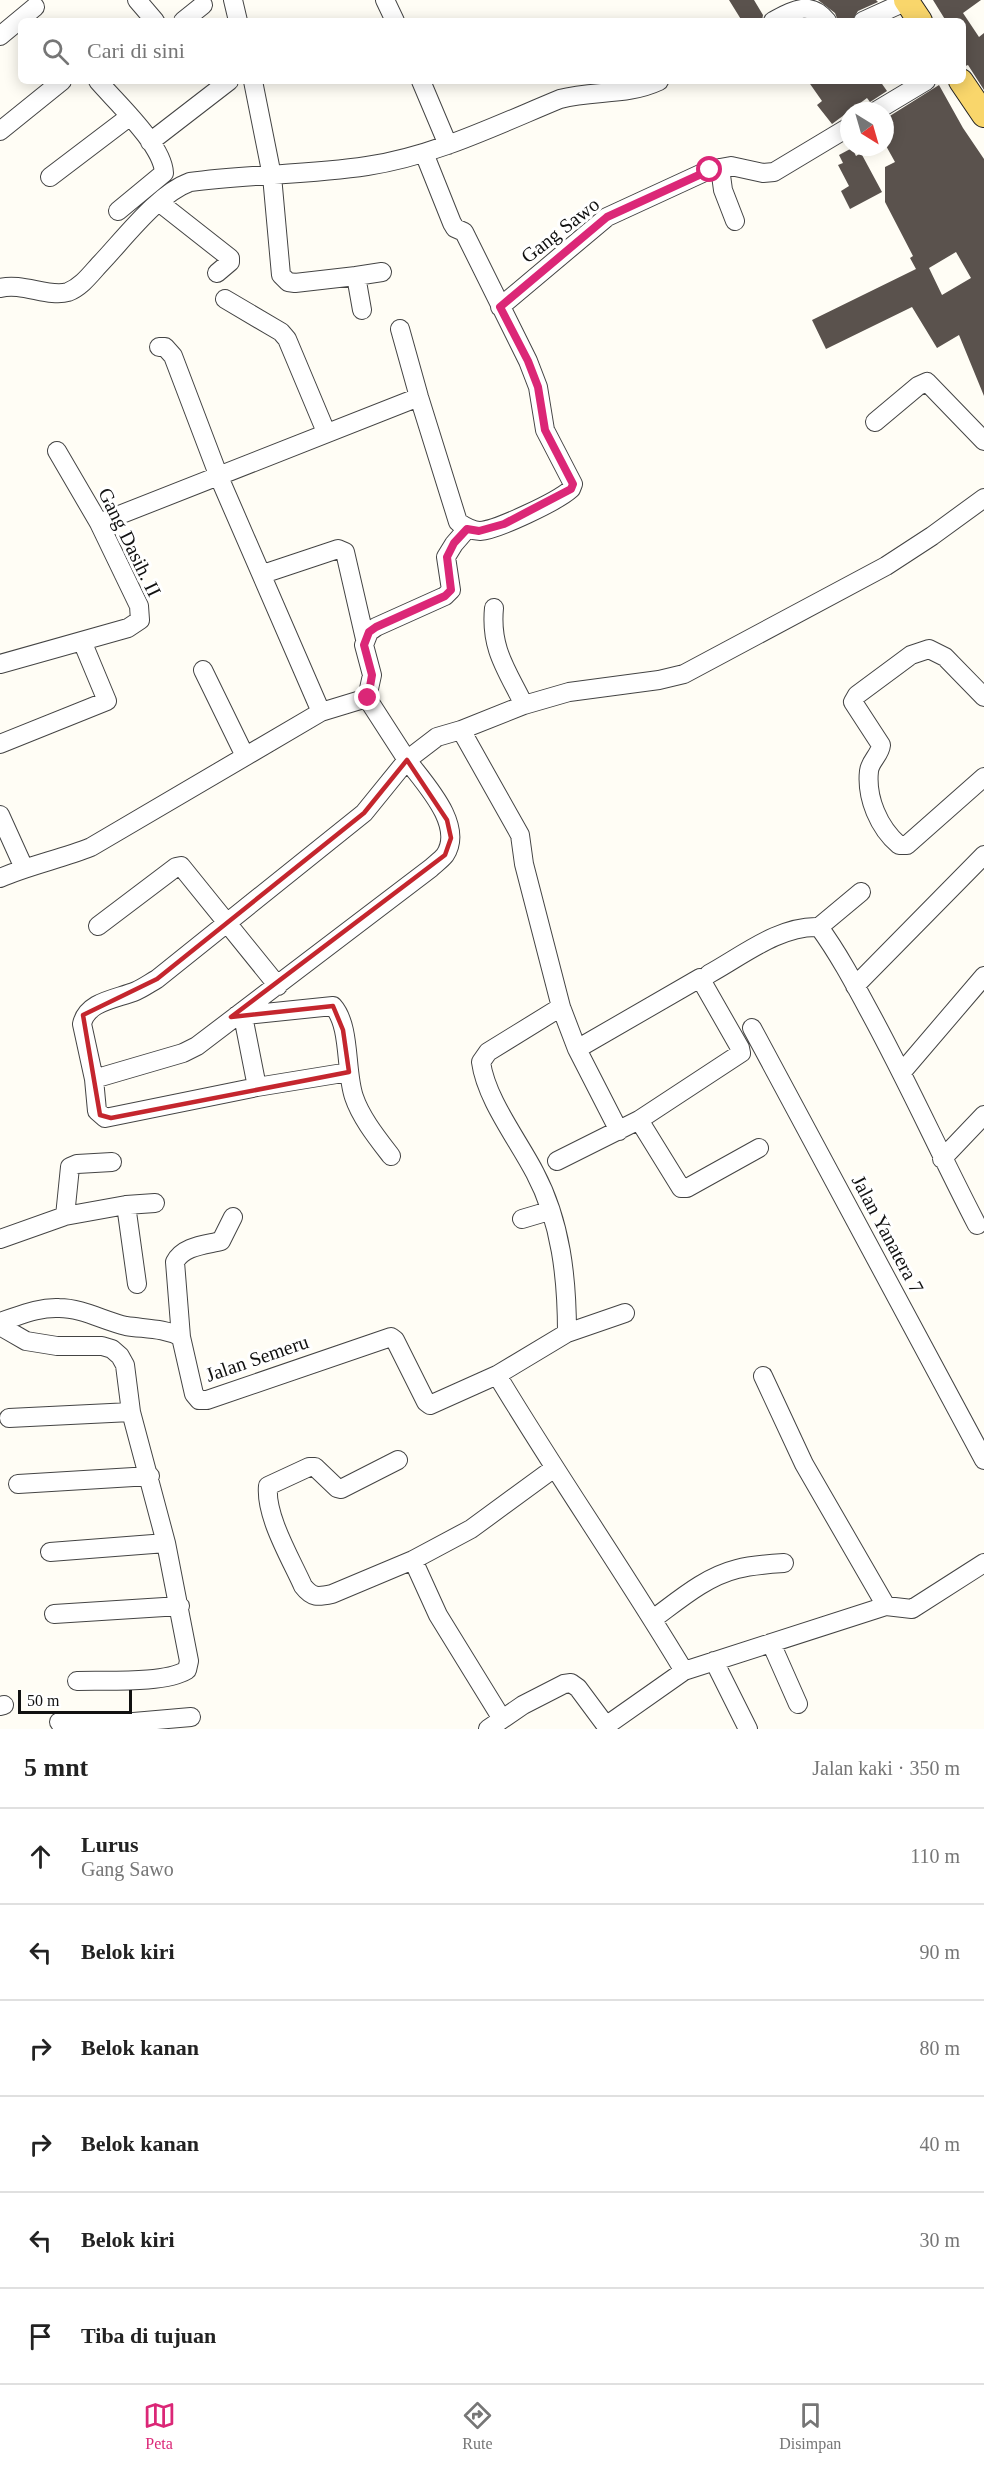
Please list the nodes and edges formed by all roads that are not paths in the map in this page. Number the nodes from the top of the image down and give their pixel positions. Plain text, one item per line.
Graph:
1 (137, 0) edge
2 (233, 0) edge
3 (385, 0) edge
4 (907, 0) edge
5 (203, 5) dead end
6 (152, 18) edge
7 (187, 18) edge
8 (237, 18) edge
9 (394, 18) edge
10 (779, 18) edge
11 (825, 18) edge
12 (868, 18) edge
13 (918, 18) edge
14 (18, 23) edge
15 (0, 36) edge
16 (58, 84) edge
17 (102, 84) edge
18 (225, 84) edge
19 (254, 84) edge
20 (422, 84) edge
21 (652, 84) edge
22 (921, 84) edge
23 (963, 84) edge
24 (891, 102) edge
25 (984, 115) edge
26 (129, 117) junction
27 (0, 131) edge
28 (840, 132) edge
29 (150, 142) junction
30 (448, 145) junction
31 (424, 153) junction
32 (720, 168) junction
33 (272, 176) junction
34 (50, 177) dead end
35 (160, 203) junction
36 (118, 211) dead end
37 (735, 221) dead end
38 (382, 272) dead end
39 (217, 273) dead end
40 (356, 276) junction
41 (0, 288) edge
42 (225, 299) dead end
43 (500, 307) junction
44 (362, 310) dead end
45 (400, 329) dead end
46 (159, 347) dead end
47 (419, 397) junction
48 (874, 422) dead end
49 (326, 432) junction
50 (984, 441) edge
51 (57, 451) dead end
52 (219, 477) junction
53 (984, 498) edge
54 (99, 523) junction
55 (467, 529) junction
56 (262, 574) junction
57 (494, 608) dead end
58 (365, 639) junction
59 (82, 641) junction
60 (0, 664) edge
61 (203, 670) dead end
62 (984, 697) edge
63 (368, 698) junction
64 (524, 705) junction
65 (321, 712) junction
66 (461, 730) junction
67 (0, 744) edge
68 (245, 756) junction
69 (407, 759) junction
70 (984, 777) edge
71 (0, 815) edge
72 (984, 855) edge
73 (24, 868) junction
74 (0, 878) edge
75 (861, 892) dead end
76 (227, 921) junction
77 (98, 926) dead end
78 (819, 927) junction
79 (709, 974) dead end
80 (984, 976) edge
81 (278, 986) junction
82 (855, 986) junction
83 (561, 1007) junction
84 (238, 1016) junction
85 (752, 1028) dead end
86 (577, 1049) junction
87 (349, 1072) junction
88 (902, 1072) junction
89 (94, 1079) junction
90 (257, 1087) junction
91 (984, 1115) edge
92 (639, 1120) junction
93 (619, 1131) junction
94 (759, 1148) dead end
95 (391, 1156) dead end
96 (942, 1159) junction
97 (557, 1161) dead end
98 (112, 1162) dead end
99 (155, 1203) dead end
100 (126, 1205) junction
101 (549, 1210) junction
102 (65, 1216) junction
103 (233, 1217) dead end
104 (522, 1219) dead end
105 (977, 1225) dead end
106 (0, 1239) edge
107 (137, 1284) dead end
108 (625, 1313) dead end
109 (0, 1324) edge
110 (567, 1333) junction
111 (181, 1336) junction
112 (497, 1376) junction
113 (763, 1376) dead end
114 (131, 1412) junction
115 (9, 1418) dead end
116 (398, 1460) dead end
117 (984, 1460) edge
118 (554, 1469) junction
119 (150, 1476) junction
120 (18, 1484) dead end
121 (166, 1543) junction
122 (50, 1552) dead end
123 (413, 1560) junction
124 (784, 1563) dead end
125 (984, 1563) edge
126 (180, 1606) junction
127 (886, 1606) junction
128 (54, 1614) dead end
129 (652, 1619) junction
130 (771, 1643) junction
131 (714, 1661) junction
132 (684, 1671) junction
133 (77, 1681) dead end
134 (798, 1704) dead end
135 (191, 1717) dead end
136 (59, 1722) dead end
137 (495, 1724) edge
138 (122, 1726) edge
139 (748, 1729) edge

1 - 6 street
2 - 8 street
3 - 9 street
4 - 12 street
4 - 13 main road
5 - 7 street
10 - 11 street
14 - 15 street
16 - 27 street
17 - 26 street
18 - 29 street
19 - 33 street
20 - 30 street
21 - 30 street
22 - 24 street
23 - 25 main road
26 - 29 street
26 - 34 street
28 - 32 street, Gang Sawo
29 - 36 street
30 - 31 street
31 - 33 street
31 - 43 street
32 - 37 street
32 - 43 street, Gang Sawo
33 - 35 street
33 - 40 street
35 - 39 street
35 - 41 street
38 - 40 street
40 - 44 street
42 - 49 street
43 - 55 street
45 - 47 street
46 - 52 street
47 - 49 street
47 - 55 street
48 - 50 street
49 - 52 street
51 - 54 street, Gang Dasih. II
52 - 54 street
52 - 56 street
53 - 64 street
54 - 59 street, Gang Dasih. II
55 - 58 street
56 - 58 street
56 - 65 street
57 - 64 street
58 - 63 street
59 - 60 street, Gang Dasih. II
59 - 67 street
61 - 68 street
62 - 70 street
63 - 65 street
63 - 69 street
64 - 66 street
65 - 68 street
66 - 69 street
66 - 83 street
68 - 73 street
69 - 76 street
69 - 81 street
71 - 73 street
72 - 82 street
73 - 74 street
75 - 78 street
76 - 77 street
76 - 81 street
76 - 89 street
78 - 79 street
78 - 82 street
80 - 88 street
81 - 84 street
82 - 88 street
83 - 86 street
83 - 101 street
84 - 87 street
84 - 89 street
84 - 90 street
85 - 117 street, Jalan Yanatera 7
86 - 92 street
86 - 93 street
87 - 90 street
87 - 95 street
88 - 96 street
89 - 90 street
91 - 96 street
92 - 93 street
92 - 94 street
93 - 97 street
96 - 105 street
98 - 102 street
99 - 100 street
100 - 102 street
100 - 107 street
101 - 104 street
101 - 110 street
102 - 106 street
103 - 111 street
108 - 110 street
109 - 111 street
109 - 114 street
110 - 112 street
111 - 112 street, Jalan Semeru
112 - 118 street
113 - 127 street
114 - 115 street
114 - 119 street
116 - 123 street
118 - 123 street
118 - 129 street
119 - 120 street
119 - 121 street
121 - 122 street
121 - 126 street
123 - 137 street
124 - 129 street
125 - 127 street
126 - 128 street
126 - 133 street
127 - 130 street
129 - 132 street
130 - 131 street
130 - 134 street
131 - 132 street
131 - 139 street
132 - 137 street
135 - 138 street
136 - 138 street

